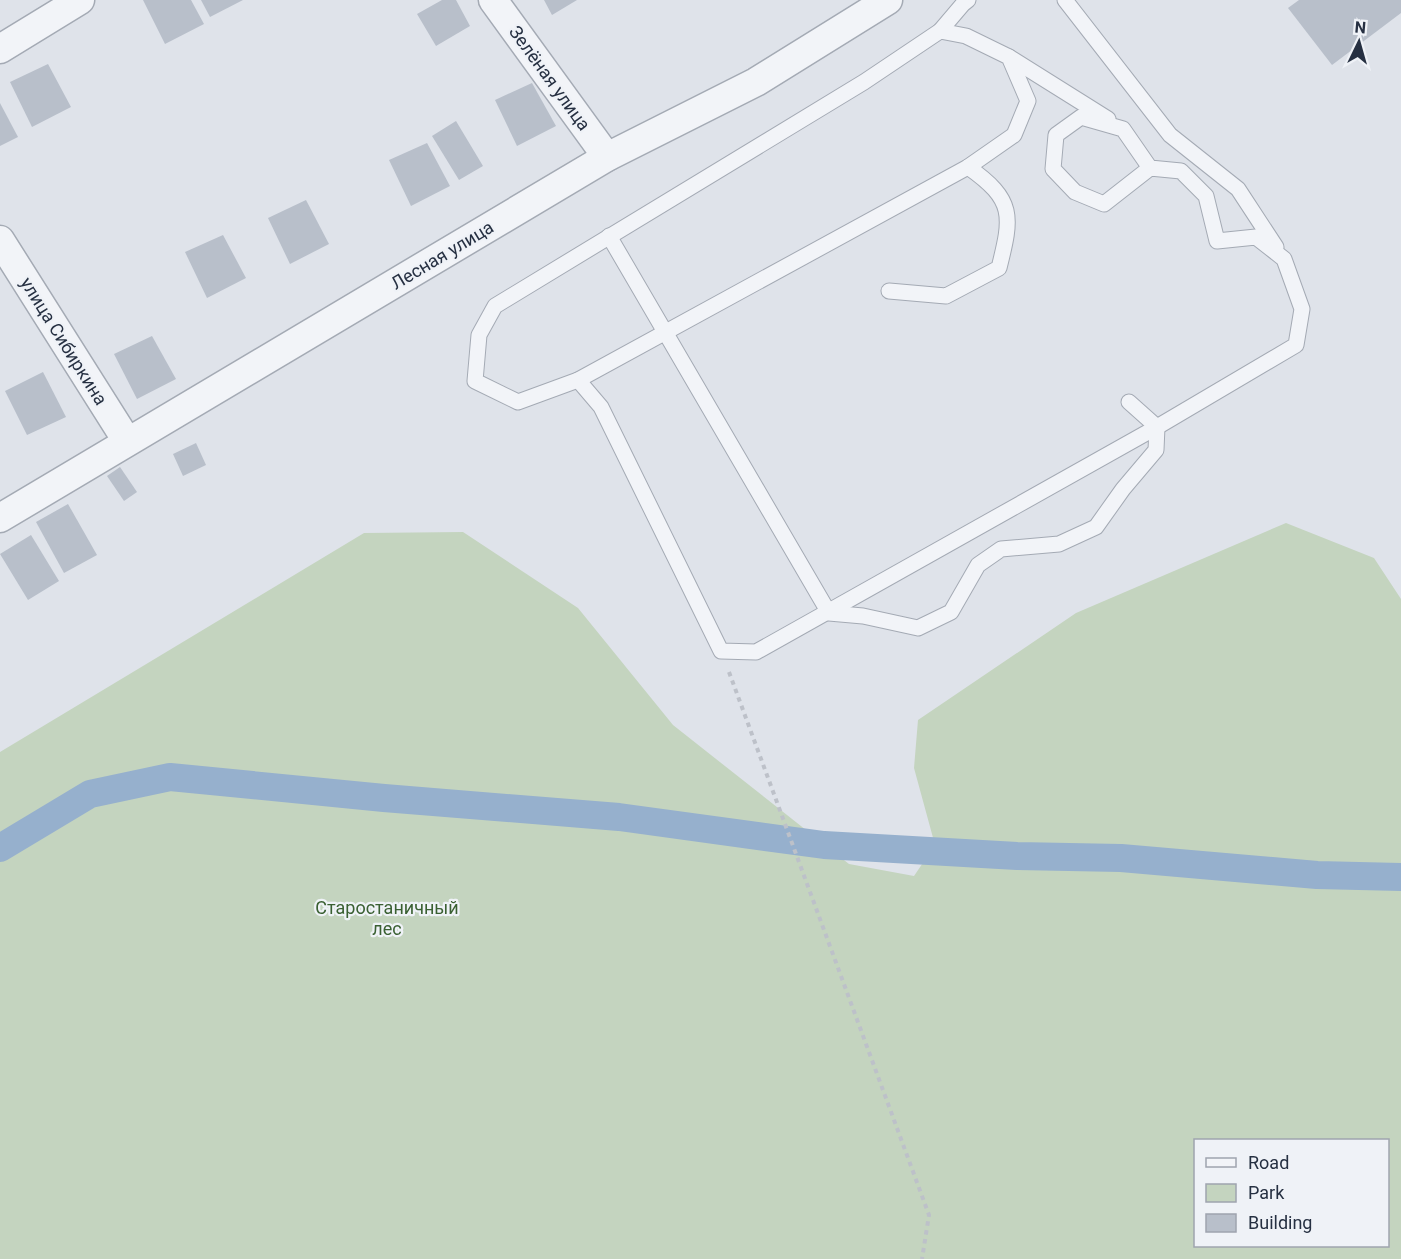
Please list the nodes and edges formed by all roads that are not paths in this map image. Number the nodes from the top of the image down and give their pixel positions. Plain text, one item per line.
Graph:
1 (80, 0) edge
2 (494, 0) edge
3 (888, 0) edge
4 (968, 0) edge
5 (1065, 0) edge
6 (940, 31) junction
7 (0, 49) edge
8 (1009, 57) junction
9 (1123, 129) junction
10 (607, 157) junction
11 (968, 167) junction
12 (1150, 168) junction
13 (609, 236) junction
14 (0, 240) edge
15 (1284, 259) junction
16 (889, 291) dead end
17 (663, 332) junction
18 (578, 380) junction
19 (1129, 402) dead end
20 (1156, 427) junction
21 (127, 441) junction
22 (0, 518) edge
23 (828, 613) junction

1 - 7 street
2 - 10 street, Зелёная улица
3 - 10 street, Лесная улица
4 - 6 lane
5 - 15 lane
6 - 8 lane
6 - 13 lane
8 - 9 lane
8 - 11 lane
9 - 12 lane
9 - 12 lane
10 - 21 street, Лесная улица
11 - 16 lane
11 - 17 lane
12 - 15 lane
13 - 17 lane
13 - 18 lane
14 - 21 street, улица Сибиркина
15 - 20 lane
17 - 18 lane
17 - 23 lane
18 - 23 lane
19 - 20 lane
20 - 23 lane
20 - 23 lane
21 - 22 street, Лесная улица

